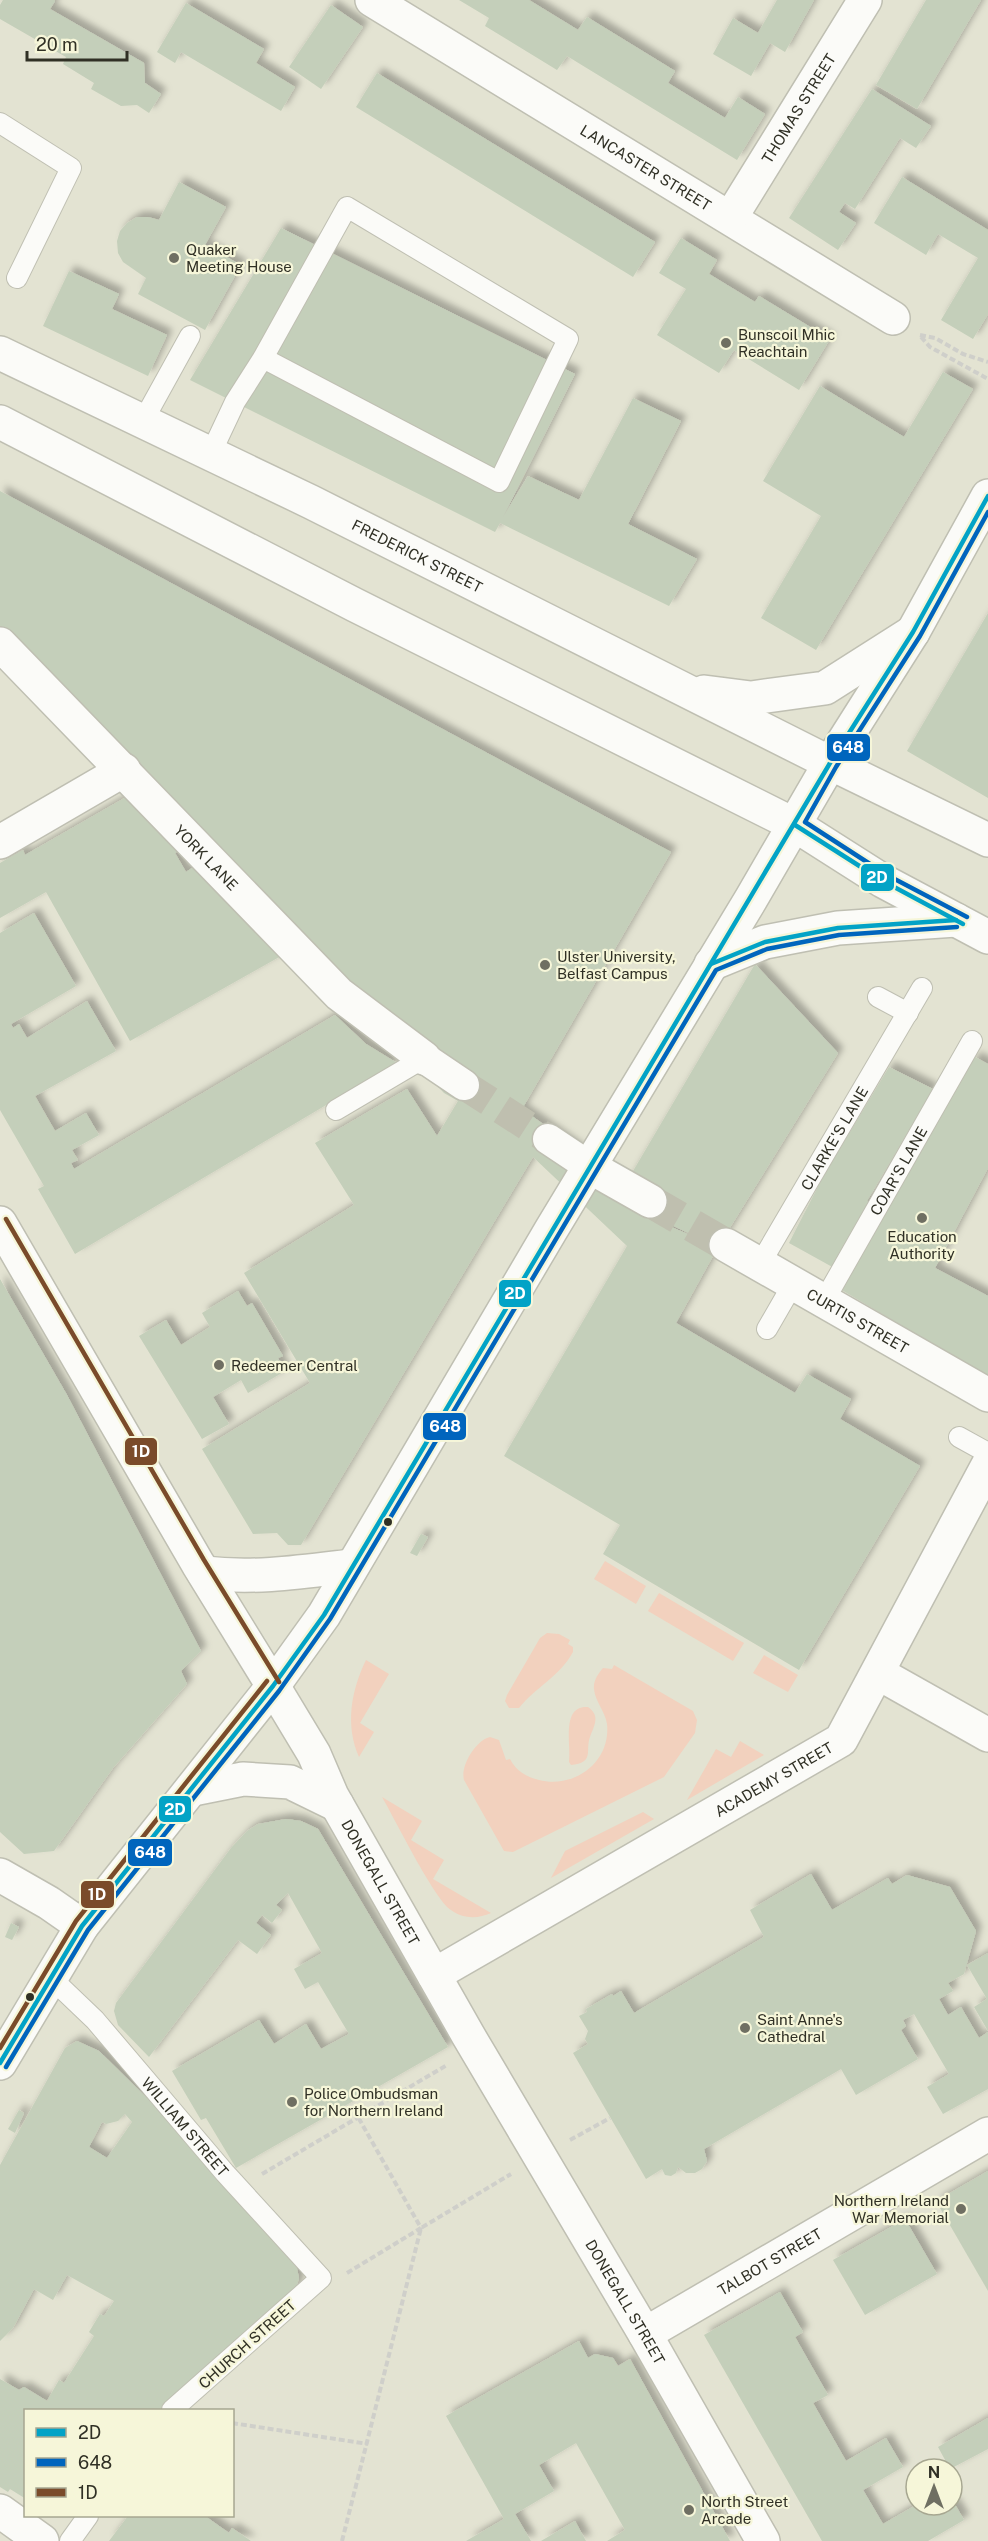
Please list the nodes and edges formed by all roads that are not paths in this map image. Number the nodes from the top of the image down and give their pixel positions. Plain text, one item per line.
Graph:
1 (372, 0) edge
2 (865, 0) edge
3 (0, 123) edge
4 (731, 217) junction
5 (17, 278) dead end
6 (893, 318) dead end
7 (190, 336) dead end
8 (0, 353) edge
9 (263, 357) junction
10 (143, 421) junction
11 (0, 422) edge
12 (211, 453) junction
13 (988, 496) edge
14 (913, 632) junction
15 (0, 644) edge
16 (684, 690) junction
17 (830, 763) junction
18 (124, 770) junction
19 (795, 825) junction
20 (988, 840) edge
21 (0, 842) edge
22 (956, 920) junction
23 (988, 937) edge
24 (711, 964) junction
25 (922, 988) dead end
26 (878, 997) dead end
27 (908, 1013) junction
28 (972, 1041) dead end
29 (424, 1058) junction
30 (464, 1085) tunnel mouth
31 (336, 1110) dead end
32 (548, 1139) tunnel mouth
33 (590, 1167) junction
34 (650, 1201) tunnel mouth
35 (5, 1241) edge
36 (726, 1245) tunnel mouth
37 (760, 1264) junction
38 (793, 1284) junction
39 (824, 1301) junction
40 (767, 1329) dead end
41 (988, 1395) edge
42 (959, 1437) dead end
43 (988, 1453) edge
44 (988, 1465) edge
45 (980, 1499) edge
46 (351, 1566) junction
47 (204, 1573) junction
48 (878, 1673) junction
49 (273, 1686) junction
50 (988, 1735) edge
51 (193, 1789) junction
52 (337, 1805) junction
53 (0, 1875) edge
54 (82, 1926) junction
55 (434, 1975) junction
56 (50, 1977) junction
57 (0, 2063) edge
58 (988, 2134) edge
59 (321, 2278) joint
60 (645, 2334) junction
61 (173, 2409) edge
62 (0, 2511) edge
63 (87, 2517) edge
64 (759, 2539) edge
65 (42, 2541) edge
66 (70, 2541) edge

1 - 4 main road, LANCASTER STREET
2 - 4 main road, THOMAS STREET
3 - 5 lane
4 - 6 main road, LANCASTER STREET
7 - 10 lane
8 - 10 main road, FREDERICK STREET
9 - 9 lane
9 - 12 lane
10 - 12 main road, FREDERICK STREET
11 - 19 main road
12 - 16 main road, FREDERICK STREET
13 - 14 main road
14 - 16 main road
14 - 17 main road
15 - 18 main road, YORK LANE
16 - 17 main road, FREDERICK STREET
17 - 19 main road
17 - 20 main road, FREDERICK STREET
18 - 21 main road
18 - 29 main road, YORK LANE
19 - 22 main road
19 - 24 main road
22 - 23 main road
22 - 24 main road
24 - 33 main road
25 - 27 lane, CLARKE'S LANE
26 - 27 lane
27 - 37 lane, CLARKE'S LANE
28 - 39 lane, COAR'S LANE
29 - 30 street
29 - 31 lane
32 - 33 street
33 - 34 main road
33 - 46 main road
35 - 47 main road, DONEGALL STREET
36 - 37 main road, CURTIS STREET
37 - 38 main road, CURTIS STREET
38 - 39 main road, CURTIS STREET
38 - 40 lane
39 - 41 main road, CURTIS STREET
42 - 43 lane
44 - 45 main road, ACADEMY STREET
45 - 48 main road, ACADEMY STREET
46 - 47 main road
46 - 49 main road
47 - 49 main road, DONEGALL STREET
48 - 50 main road
48 - 55 main road, ACADEMY STREET
49 - 51 main road
49 - 52 main road, DONEGALL STREET
51 - 52 main road
51 - 54 main road
52 - 55 main road, DONEGALL STREET
53 - 54 main road
54 - 56 main road
55 - 60 main road, DONEGALL STREET
56 - 57 main road
56 - 59 lane, WILLIAM STREET
58 - 60 main road, TALBOT STREET
59 - 61 lane, CHURCH STREET
60 - 64 main road, DONEGALL STREET
62 - 65 main road
63 - 66 lane

